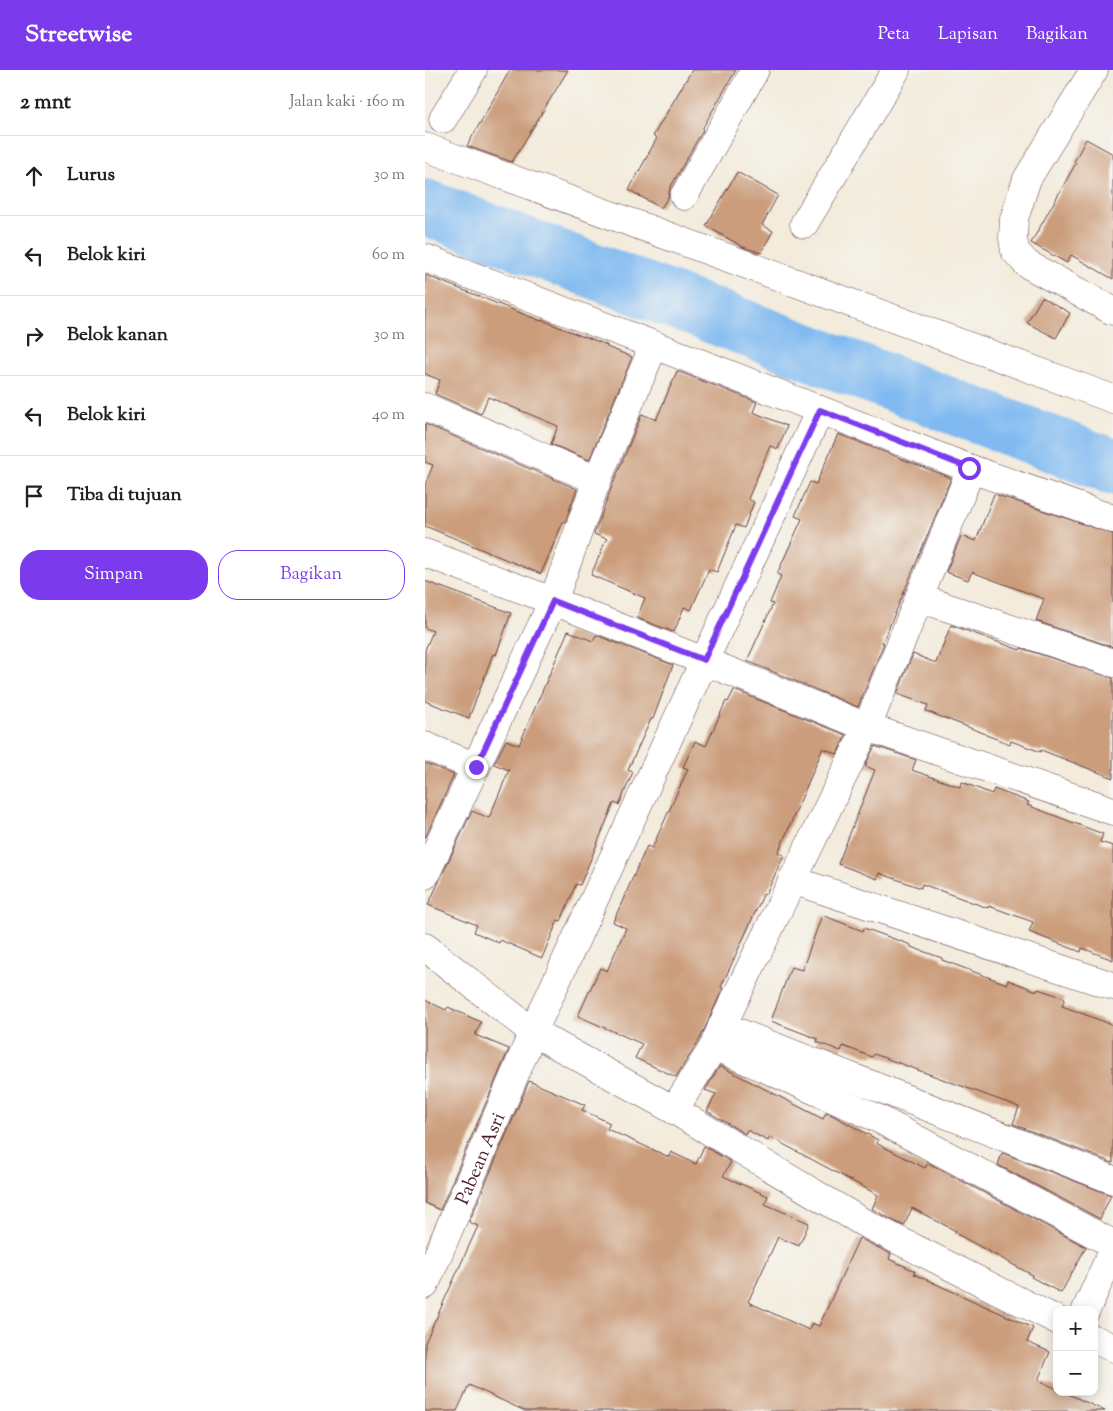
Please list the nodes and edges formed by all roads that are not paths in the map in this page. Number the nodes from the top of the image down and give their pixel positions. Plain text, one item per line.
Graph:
1 (473, 70) edge
2 (755, 70) edge
3 (896, 70) edge
4 (1094, 70) edge
5 (443, 119) dead end
6 (425, 147) edge
7 (684, 196) dead end
8 (804, 224) dead end
9 (425, 258) edge
10 (1113, 311) edge
11 (654, 345) junction
12 (1113, 399) edge
13 (425, 407) edge
14 (820, 410) junction
15 (971, 469) junction
16 (597, 480) junction
17 (1113, 519) edge
18 (425, 553) edge
19 (919, 598) junction
20 (553, 601) junction
21 (704, 660) junction
22 (1113, 663) edge
23 (867, 727) junction
24 (425, 746) edge
25 (476, 767) junction
26 (1113, 810) edge
27 (425, 875) edge
28 (792, 880) junction
29 (425, 947) edge
30 (1113, 986) edge
31 (533, 1032) junction
32 (718, 1036) junction
33 (674, 1110) junction
34 (1113, 1180) edge
35 (1113, 1244) edge
36 (1113, 1250) edge
37 (425, 1285) edge
38 (1088, 1306) edge
39 (1053, 1318) edge
40 (1098, 1340) edge
41 (1113, 1348) edge

1 - 5 street
2 - 7 street
3 - 8 street
4 - 10 street
6 - 12 street
9 - 11 street
11 - 14 street
11 - 16 street
13 - 16 street
14 - 15 street
14 - 21 street, Pabean Asri
15 - 17 street
15 - 19 street
16 - 20 street
18 - 20 street
19 - 22 street
19 - 23 street
20 - 21 street
20 - 25 street
21 - 23 street
21 - 31 street, Pabean Asri
23 - 26 street
23 - 28 street
24 - 25 street
25 - 27 street
28 - 30 street
28 - 32 street
29 - 31 street
31 - 33 street
31 - 37 street, Pabean Asri
32 - 33 street
32 - 34 street
32 - 35 street
33 - 39 street
36 - 38 street
40 - 41 street

